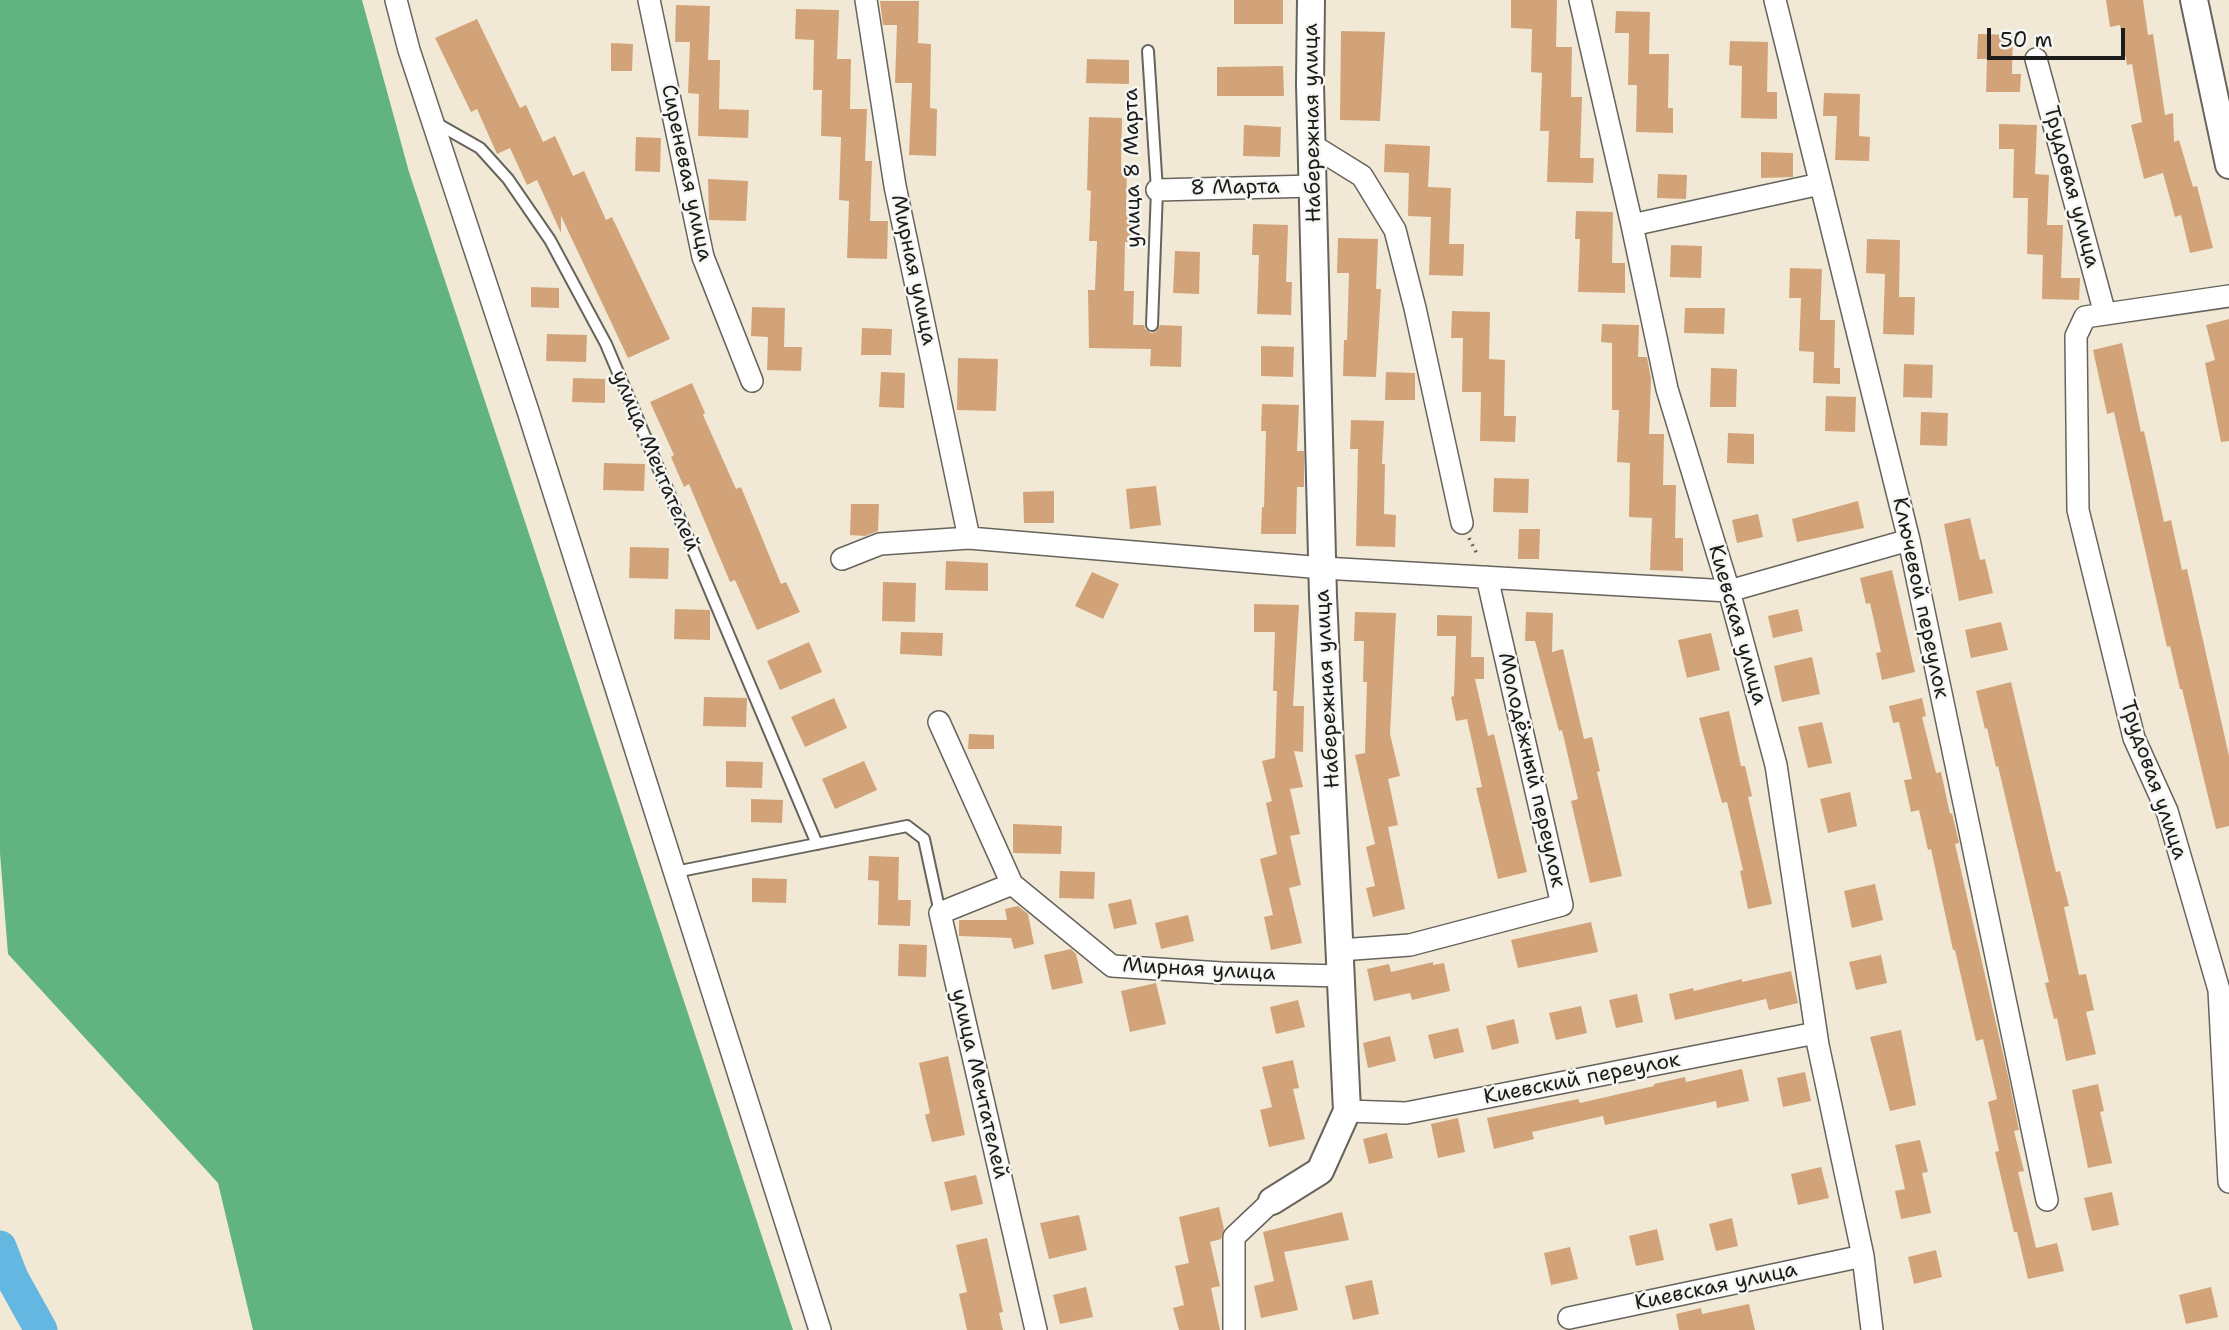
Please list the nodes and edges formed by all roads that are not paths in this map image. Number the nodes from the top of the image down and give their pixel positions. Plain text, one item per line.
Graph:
1 (396, 0) edge
2 (649, 0) edge
3 (866, 0) edge
4 (1311, 0) edge
5 (1580, 0) edge
6 (1775, 0) edge
7 (2194, 0) edge
8 (1148, 51) dead end
9 (2036, 59) dead end
10 (432, 121) junction
11 (1312, 145) junction
12 (2229, 164) edge
13 (1820, 184) junction
14 (1313, 186) junction
15 (1157, 190) junction
16 (1632, 225) junction
17 (2229, 296) edge
18 (2105, 314) junction
19 (1152, 325) dead end
20 (752, 381) dead end
21 (1462, 523) road end
22 (969, 538) junction
23 (1909, 540) junction
24 (842, 559) dead end
25 (1323, 568) junction
26 (1487, 578) junction
27 (1729, 591) junction
28 (939, 722) dead end
29 (817, 844) junction
30 (675, 872) junction
31 (1012, 884) junction
32 (940, 913) junction
33 (1339, 950) junction
34 (1341, 976) junction
35 (2224, 989) edge
36 (1816, 1032) junction
37 (1347, 1111) junction
38 (2229, 1182) edge
39 (2047, 1200) dead end
40 (1272, 1201) joint
41 (1863, 1256) junction
42 (1569, 1318) dead end
43 (820, 1330) edge
44 (1036, 1330) edge
45 (1234, 1330) edge
46 (1872, 1330) edge

1 - 10 street
2 - 20 street, Сиреневая улица
3 - 22 street, Мирная улица
4 - 11 street, Набережная улица
5 - 16 street, Киевская улица
6 - 13 street, Ключевой переулок
7 - 12 street
8 - 15 lane, улица 8 Марта
9 - 18 street, Трудовая улица
10 - 29 lane, улица Мечтателей
10 - 30 street
11 - 14 street, Набережная улица
11 - 21 street
13 - 16 street
13 - 23 street, Ключевой переулок
14 - 15 street, 8 Марта
14 - 25 street, Набережная улица
15 - 19 lane, улица 8 Марта
16 - 27 street, Киевская улица
17 - 18 street, Трудовая улица
18 - 35 street, Трудовая улица
22 - 24 street
22 - 25 street
23 - 27 street
23 - 39 street, Ключевой переулок
25 - 26 street
25 - 33 street, Набережная улица
26 - 27 street
26 - 33 street, Молодёжный переулок
27 - 36 street, Киевская улица
28 - 31 street, Мирная улица
29 - 30 lane
29 - 32 lane
30 - 43 street
31 - 32 street
31 - 34 street, Мирная улица
32 - 44 street, улица Мечтателей
33 - 34 street, Набережная улица
34 - 37 street, Набережная улица
35 - 38 street, Трудовая улица
36 - 37 street, Киевский переулок
36 - 41 street, Киевская улица
37 - 40 street, Набережная улица
40 - 45 street, Набережная улица
41 - 42 street, Киевская улица
41 - 46 street, Киевская улица

